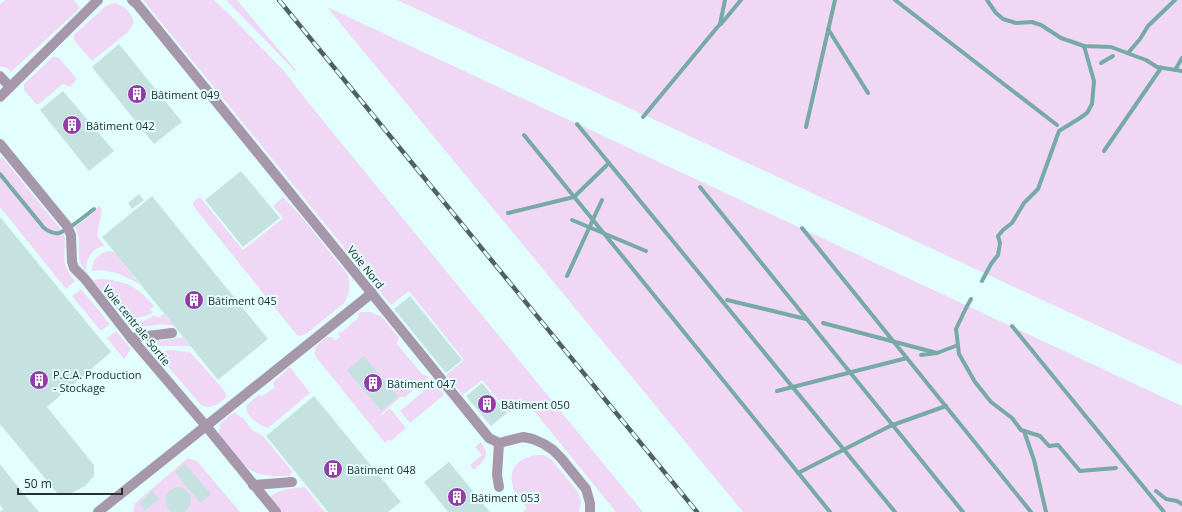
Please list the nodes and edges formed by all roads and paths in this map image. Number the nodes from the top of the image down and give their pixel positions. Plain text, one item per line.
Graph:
1 (132, 0) edge
2 (92, 2) edge
3 (0, 76) edge
4 (10, 88) junction
5 (0, 97) edge
6 (0, 144) edge
7 (372, 293) junction
8 (172, 333) dead end
9 (131, 338) junction
10 (206, 426) junction
11 (499, 443) junction
12 (292, 482) dead end
13 (254, 485) junction
14 (498, 487) dead end
15 (98, 512) edge
16 (276, 512) edge
17 (590, 512) edge

1 - 7 street, Voie Nord
2 - 4 street
3 - 4 street
4 - 5 street
6 - 9 street, Voie centrale Sortie
7 - 10 street
7 - 11 street, Voie Nord
8 - 9 street
9 - 10 street, Voie centrale Sortie
10 - 13 street, Voie centrale Sortie
10 - 15 street
11 - 14 street
11 - 17 street
12 - 13 street
13 - 16 street, Voie centrale Sortie

